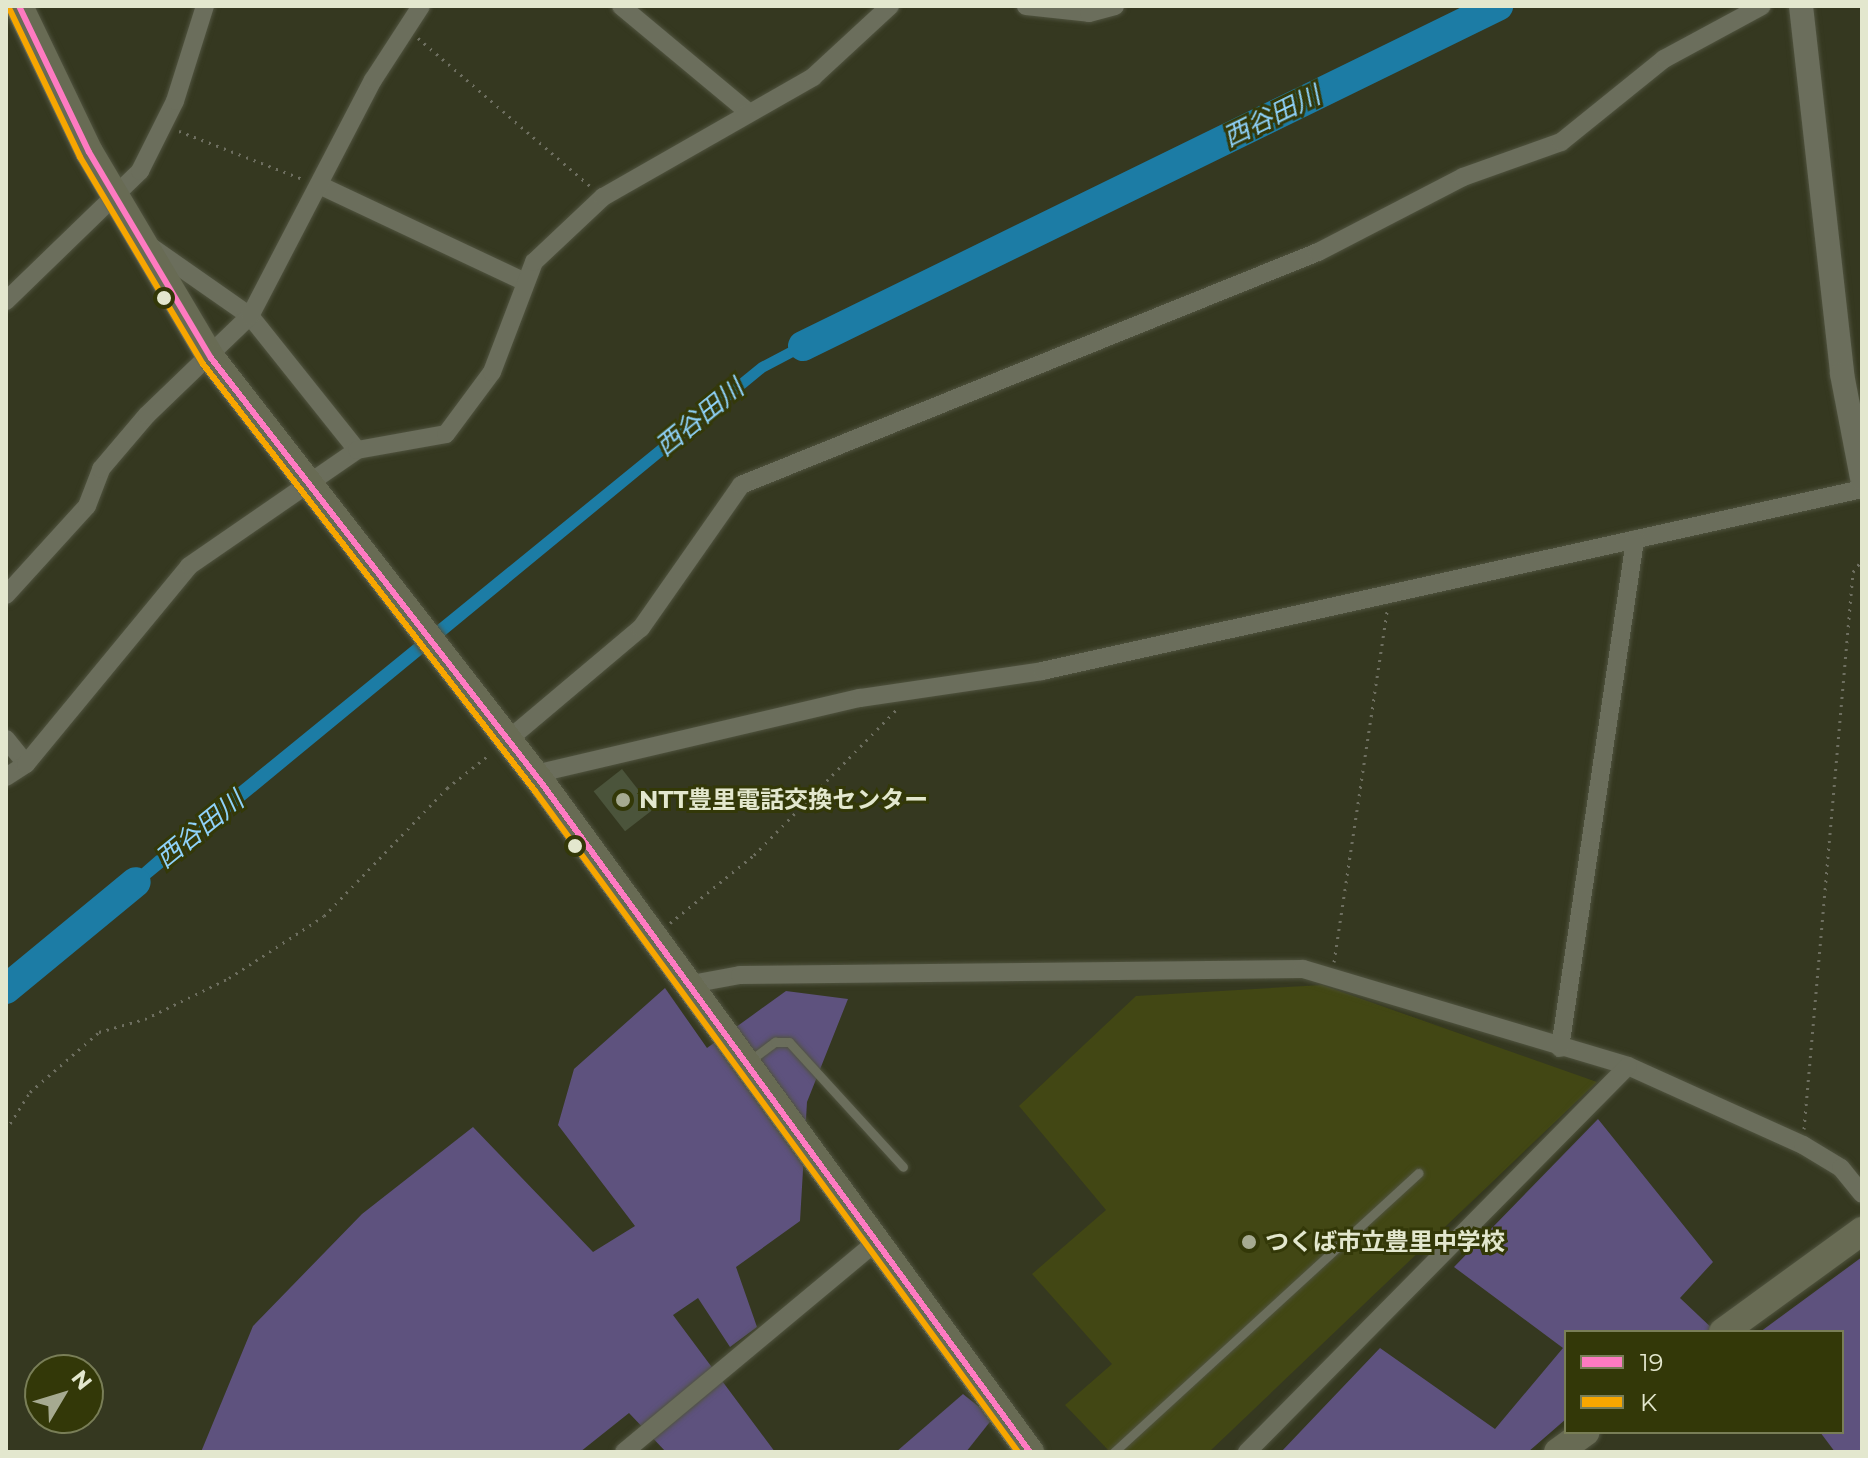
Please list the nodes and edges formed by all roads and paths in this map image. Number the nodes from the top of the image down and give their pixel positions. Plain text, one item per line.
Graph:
1 (19, 6) edge
2 (205, 6) edge
3 (421, 6) edge
4 (621, 6) edge
5 (890, 6) edge
6 (1026, 6) edge
7 (1115, 6) edge
8 (1762, 6) edge
9 (1801, 6) edge
10 (405, 27) junction
11 (748, 112) junction
12 (164, 126) junction
13 (319, 185) junction
14 (603, 197) junction
15 (115, 199) junction
16 (140, 240) junction
17 (523, 281) junction
18 (6, 301) edge
19 (250, 316) junction
20 (211, 358) junction
21 (357, 450) junction
22 (1862, 478) edge
23 (308, 484) junction
24 (1862, 489) edge
25 (1635, 540) junction
26 (1862, 560) edge
27 (1389, 594) junction
28 (6, 595) edge
29 (910, 691) junction
30 (6, 739) edge
31 (509, 739) junction
32 (26, 764) junction
33 (535, 774) junction
34 (6, 777) edge
35 (652, 936) junction
36 (1332, 974) junction
37 (686, 985) junction
38 (1560, 1048) junction
39 (745, 1064) junction
40 (1628, 1066) junction
41 (6, 1130) edge
42 (1803, 1145) junction
43 (903, 1167) dead end
44 (1418, 1173) dead end
45 (1862, 1194) edge
46 (1862, 1231) edge
47 (877, 1241) junction
48 (1726, 1330) edge
49 (624, 1452) edge
50 (1030, 1452) edge
51 (1114, 1452) edge
52 (1247, 1452) edge

1 - 15 main road
2 - 12 street
3 - 10 street
4 - 11 street
5 - 11 street
6 - 7 street
8 - 31 street
9 - 22 street
10 - 13 street
10 - 14 path
11 - 14 street
12 - 13 path
12 - 15 street
13 - 17 street
13 - 19 street
14 - 17 street
15 - 16 main road
15 - 18 street
16 - 19 street
16 - 20 main road
17 - 21 street
19 - 20 street
19 - 21 street
20 - 23 main road
20 - 28 street
21 - 23 street
23 - 31 main road
23 - 32 street
24 - 25 street
25 - 27 street
25 - 38 street
26 - 42 path
27 - 29 street
27 - 36 path
29 - 33 street
29 - 35 path
30 - 32 street
31 - 33 main road
31 - 41 path
32 - 34 street
33 - 35 main road
35 - 37 main road
36 - 37 street
36 - 38 street
37 - 39 main road
38 - 40 street
39 - 43 lane
39 - 47 main road
40 - 42 street
40 - 52 street
42 - 45 street
44 - 51 lane
46 - 48 main road
47 - 49 street
47 - 50 main road

